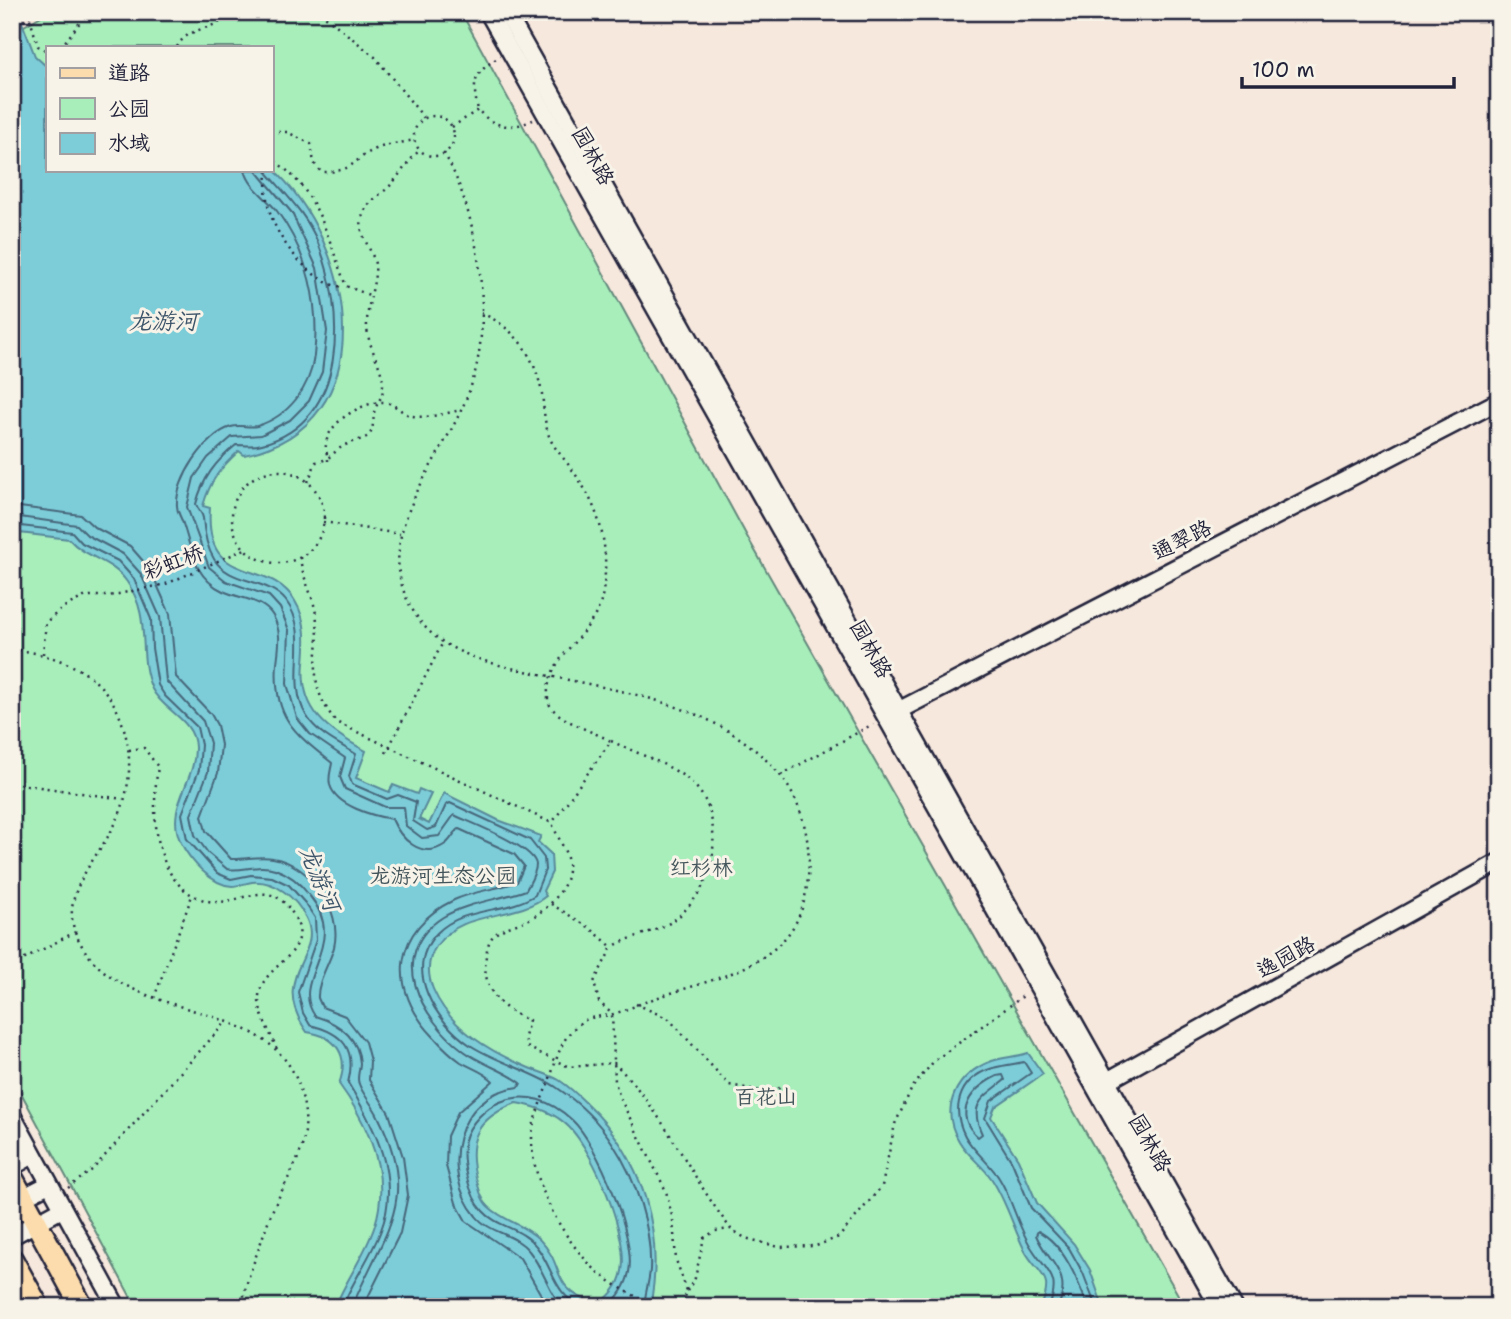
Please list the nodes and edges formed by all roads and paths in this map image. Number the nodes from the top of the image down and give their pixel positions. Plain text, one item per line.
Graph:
1 (28, 12) edge
2 (35, 12) edge
3 (88, 12) edge
4 (230, 12) edge
5 (320, 12) edge
6 (488, 12) edge
7 (506, 12) edge
8 (12, 29) edge
9 (62, 46) edge
10 (178, 46) edge
11 (46, 50) edge
12 (510, 50) junction
13 (478, 110) junction
14 (545, 114) junction
15 (425, 118) junction
16 (452, 127) junction
17 (273, 136) edge
18 (414, 139) junction
19 (420, 150) junction
20 (444, 153) junction
21 (273, 160) edge
22 (268, 172) edge
23 (346, 286) junction
24 (369, 295) junction
25 (481, 313) junction
26 (1499, 401) edge
27 (380, 402) junction
28 (461, 410) junction
29 (328, 461) junction
30 (308, 482) junction
31 (323, 522) junction
32 (401, 534) junction
33 (245, 549) junction
34 (300, 557) junction
35 (442, 644) junction
36 (12, 649) edge
37 (43, 653) junction
38 (551, 676) junction
39 (891, 714) junction
40 (611, 741) junction
41 (389, 746) junction
42 (130, 750) junction
43 (386, 754) dead end
44 (781, 775) junction
45 (12, 783) edge
46 (124, 799) junction
47 (552, 823) junction
48 (1499, 862) edge
49 (192, 893) junction
50 (551, 904) junction
51 (75, 932) junction
52 (612, 947) junction
53 (12, 966) edge
54 (1037, 985) junction
55 (153, 999) junction
56 (636, 1004) junction
57 (612, 1014) junction
58 (227, 1021) junction
59 (279, 1052) junction
60 (555, 1062) junction
61 (614, 1063) junction
62 (1101, 1085) junction
63 (786, 1087) dead end
64 (12, 1115) edge
65 (17, 1136) edge
66 (33, 1155) junction
67 (12, 1167) edge
68 (12, 1178) edge
69 (56, 1197) junction
70 (18, 1200) edge
71 (36, 1223) junction
72 (731, 1229) junction
73 (12, 1236) edge
74 (12, 1260) edge
75 (687, 1292) junction
76 (656, 1306) edge
77 (38, 1307) edge
78 (82, 1307) edge
79 (117, 1307) edge
80 (243, 1307) edge
81 (682, 1307) edge
82 (1219, 1307) edge
83 (1234, 1307) edge

1 - 11 path
2 - 8 path, bridge
3 - 9 path
4 - 10 path
5 - 15 path
6 - 12 street, 园林路
7 - 39 street, 园林路
12 - 13 path
12 - 14 street, 园林路
13 - 14 path
13 - 16 path
14 - 39 street, 园林路
15 - 16 path
15 - 18 path
16 - 20 path
17 - 18 path
18 - 19 path
19 - 20 path
19 - 24 path
20 - 25 path
21 - 23 path
22 - 23 path
23 - 24 path
24 - 27 path
25 - 28 path
25 - 38 path
26 - 39 street, 通翠路
27 - 28 path
27 - 29 path
27 - 29 path
28 - 32 path
29 - 30 path
30 - 31 path
30 - 33 path
31 - 32 path
31 - 34 path
32 - 35 path
33 - 34 path
33 - 37 path, 彩虹桥
34 - 41 path
35 - 38 path
35 - 41 path
36 - 37 path
37 - 42 path
38 - 40 path
38 - 44 path
39 - 44 path
39 - 54 street, 园林路
39 - 62 street, 园林路
40 - 47 path
40 - 52 path
41 - 43 path
41 - 47 path
42 - 46 path
42 - 49 path
44 - 56 path
45 - 46 path
46 - 51 path
47 - 50 path
48 - 62 street, 逸园路
49 - 55 path
49 - 59 path
50 - 52 path
50 - 60 path
51 - 53 path
51 - 55 path
52 - 57 path
54 - 62 street, 园林路
54 - 72 path
55 - 58 path
56 - 57 path
56 - 63 path
57 - 60 path
57 - 61 path
58 - 59 path
58 - 69 path
59 - 80 path
60 - 61 path
60 - 76 path
61 - 72 path
61 - 75 path
62 - 82 street, 园林路
62 - 83 street, 园林路
64 - 65 street
65 - 66 street
66 - 67 street
66 - 69 street
68 - 70 main road
69 - 70 street
69 - 71 street
69 - 79 street
70 - 71 main road
71 - 73 street
71 - 78 main road
72 - 75 path
74 - 77 main road
75 - 81 path

